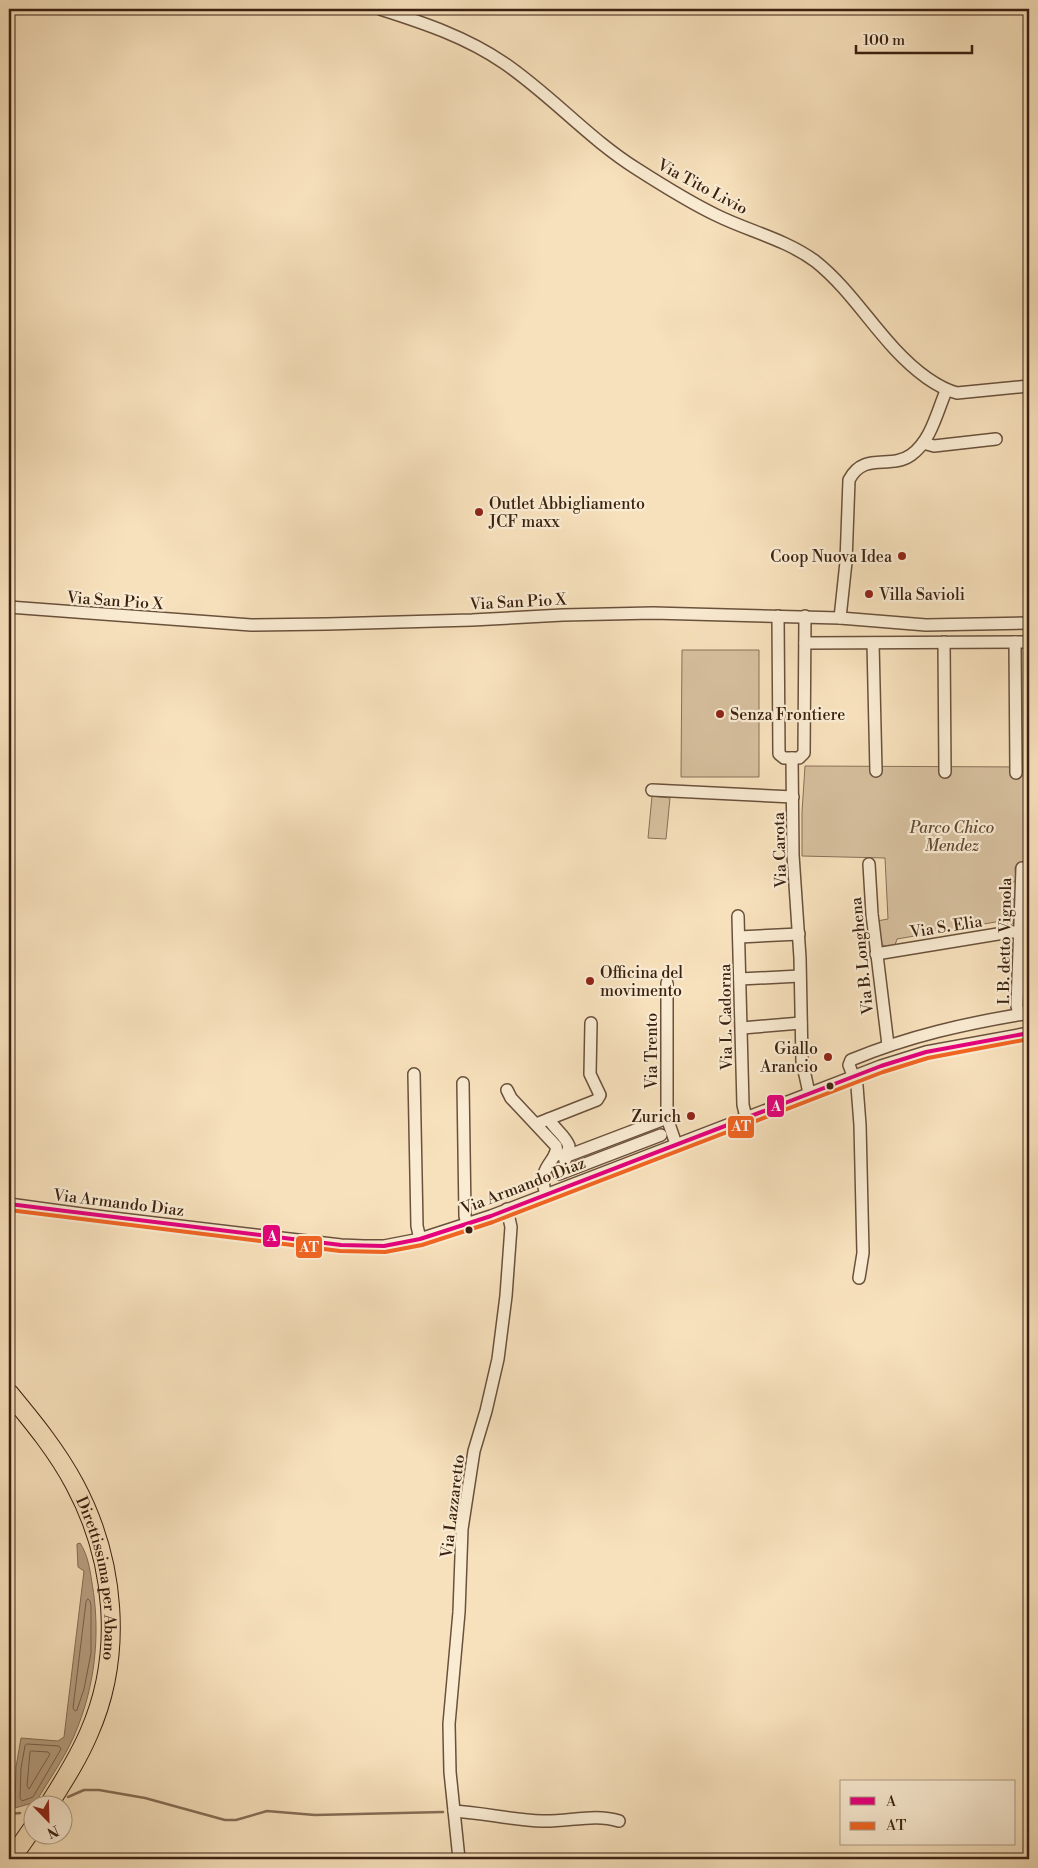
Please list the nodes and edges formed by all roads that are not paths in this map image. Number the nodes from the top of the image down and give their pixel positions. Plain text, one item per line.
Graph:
1 (380, 9) edge
2 (1029, 386) edge
3 (946, 390) junction
4 (996, 439) dead end
5 (923, 443) junction
6 (9, 608) edge
7 (778, 616) junction
8 (805, 616) junction
9 (840, 618) junction
10 (1029, 623) edge
11 (873, 642) junction
12 (944, 642) junction
13 (1015, 642) junction
14 (1029, 642) edge
15 (805, 643) junction
16 (792, 758) junction
17 (876, 771) dead end
18 (945, 772) dead end
19 (1016, 773) dead end
20 (652, 790) dead end
21 (793, 797) junction
22 (868, 864) dead end
23 (1022, 868) dead end
24 (738, 916) dead end
25 (1020, 932) junction
26 (799, 934) junction
27 (739, 938) junction
28 (1024, 951) edge
29 (876, 954) junction
30 (800, 976) junction
31 (740, 979) junction
32 (667, 984) dead end
33 (1024, 1013) edge
34 (591, 1023) dead end
35 (801, 1023) junction
36 (742, 1028) junction
37 (1029, 1033) edge
38 (888, 1045) junction
39 (414, 1074) dead end
40 (854, 1077) junction
41 (463, 1083) dead end
42 (507, 1090) dead end
43 (809, 1093) junction
44 (746, 1117) junction
45 (667, 1118) junction
46 (550, 1119) junction
47 (536, 1124) junction
48 (661, 1135) junction
49 (672, 1143) junction
50 (555, 1154) junction
51 (567, 1156) junction
52 (559, 1174) junction
53 (560, 1189) junction
54 (546, 1194) junction
55 (9, 1204) edge
56 (507, 1210) junction
57 (467, 1224) junction
58 (420, 1239) junction
59 (859, 1278) dead end
60 (9, 1393) edge
61 (54, 1796) edge
62 (454, 1811) junction
63 (619, 1821) dead end
64 (22, 1843) edge
65 (11, 1859) edge
66 (459, 1859) edge

1 - 3 street, Via Tito Livio
2 - 3 street
3 - 5 street
4 - 5 street
5 - 9 street
6 - 7 street, Via San Pio X
7 - 8 street, Via San Pio X
7 - 16 street
8 - 9 street, Via San Pio X
8 - 15 street
9 - 10 street, Via San Pio X
11 - 12 street
11 - 15 street
11 - 17 street
12 - 13 street
12 - 18 street
13 - 14 street
13 - 19 street
15 - 16 street
16 - 21 street, Via Carota
20 - 21 street
21 - 26 street, Via Carota
22 - 29 street, Via B. Longhena
23 - 25 street, I. B. detto Vignola
24 - 27 street, Via L. Cadorna
25 - 28 street, I. B. detto Vignola
25 - 29 street, Via S. Elia
26 - 27 street
26 - 30 street, Via Carota
27 - 31 street, Via L. Cadorna
28 - 33 street, I. B. detto Vignola
29 - 38 street, Via B. Longhena
30 - 31 street
30 - 35 street, Via Carota
31 - 36 street, Via L. Cadorna
32 - 45 street, Via Trento
33 - 38 street
34 - 46 street
35 - 36 street
35 - 43 street, Via Carota
36 - 44 street, Via L. Cadorna
37 - 40 street, Via Armando Diaz
38 - 40 street
39 - 58 street
40 - 43 street, Via Armando Diaz
40 - 59 street
41 - 57 street
42 - 47 street
43 - 44 street, Via Armando Diaz
44 - 49 street, Via Armando Diaz
45 - 48 street
45 - 49 street
45 - 51 street
46 - 47 street
46 - 51 street
47 - 50 street
48 - 49 street
48 - 52 street
49 - 53 street, Via Armando Diaz
50 - 51 street
50 - 54 street
51 - 52 street
52 - 53 street
53 - 54 street, Via Armando Diaz
54 - 56 street, Via Armando Diaz
55 - 58 street, Via Armando Diaz
56 - 57 street, Via Armando Diaz
56 - 62 street, Via Lazzaretto
57 - 58 street, Via Armando Diaz
60 - 61 highway, Direttissima per Abano
62 - 63 street
62 - 66 street, Via Lazzaretto
64 - 65 highway

